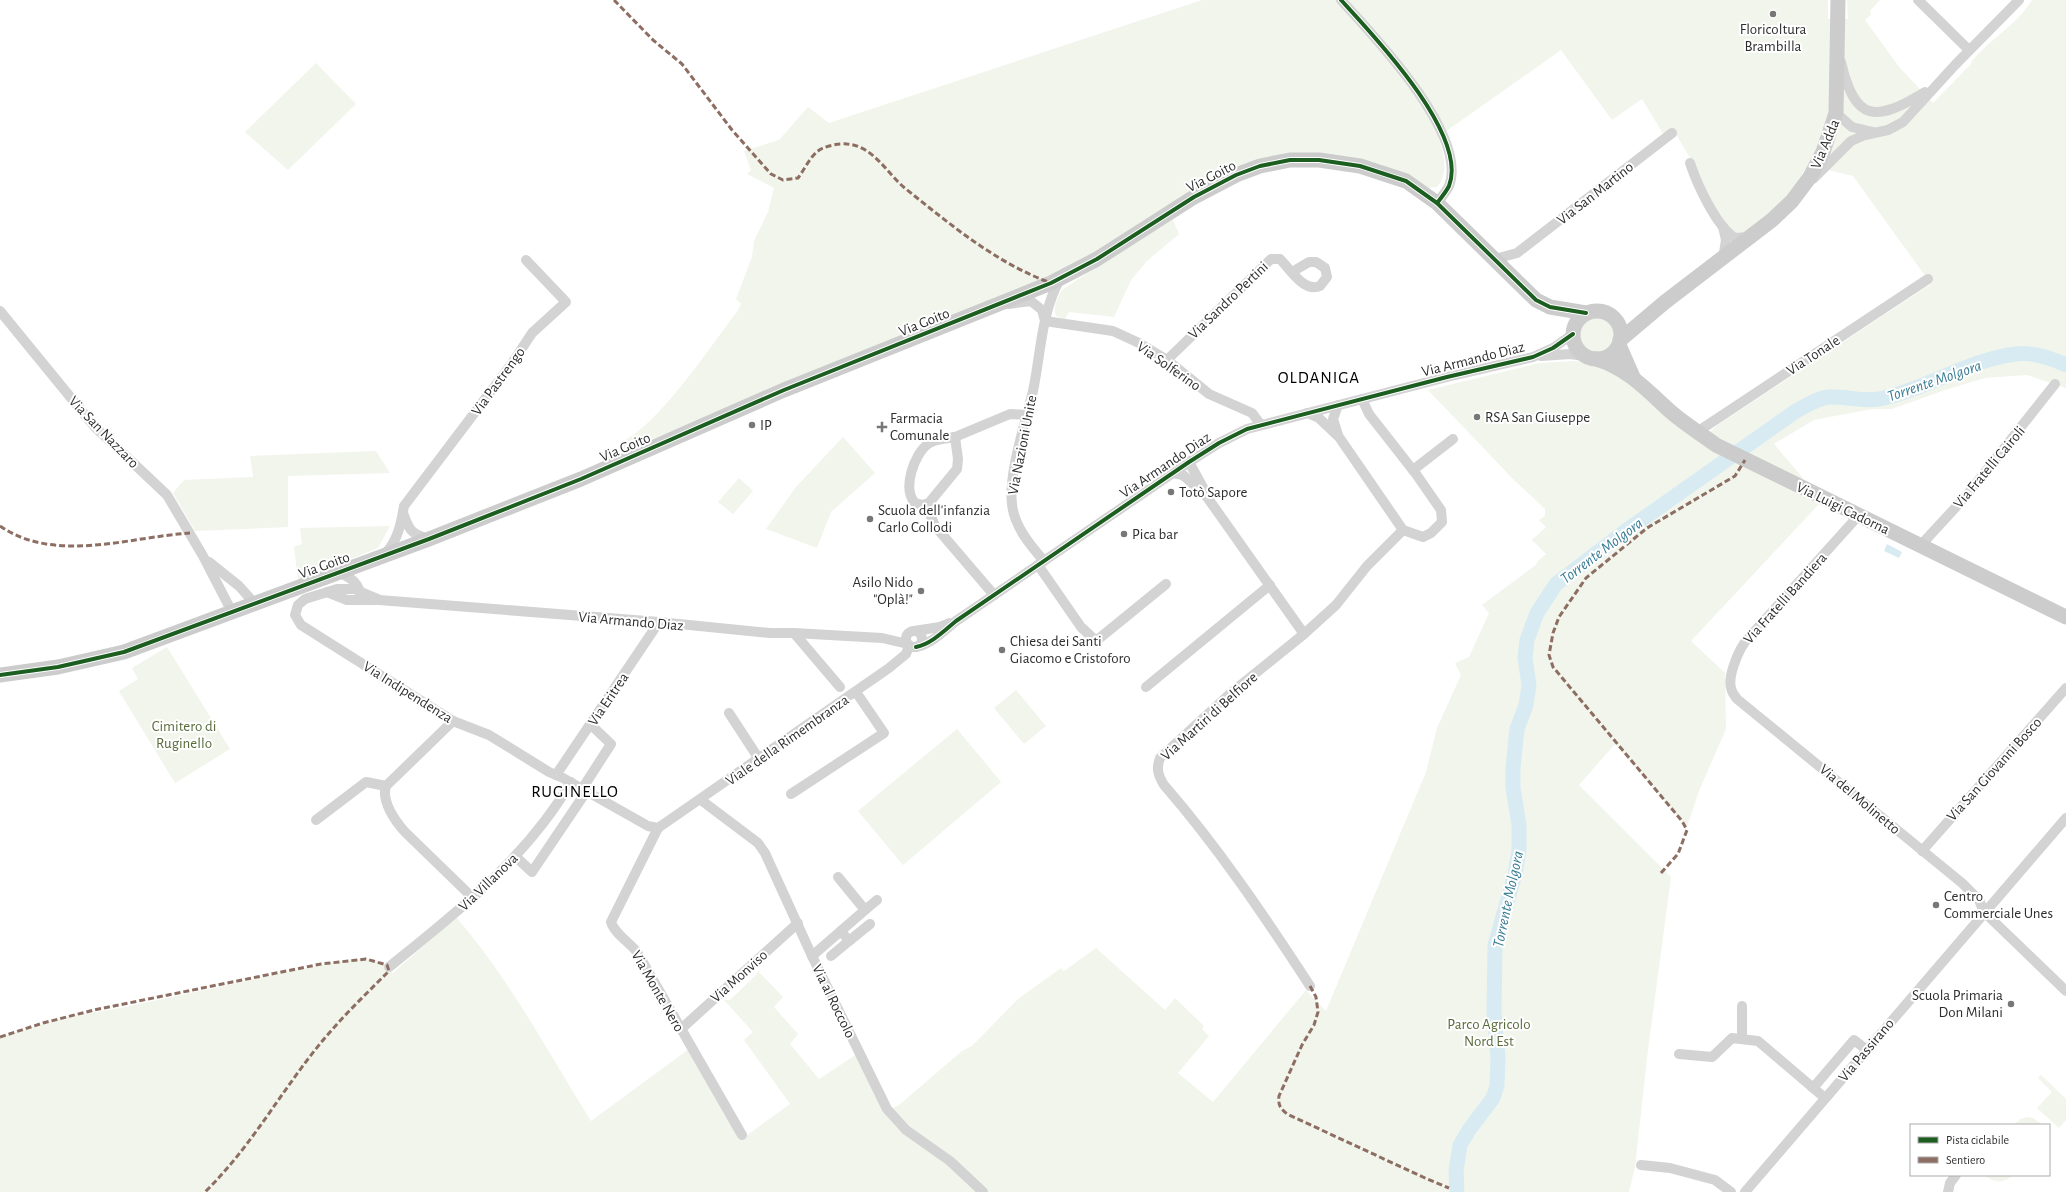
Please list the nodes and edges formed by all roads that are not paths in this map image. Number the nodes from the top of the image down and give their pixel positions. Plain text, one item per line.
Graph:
1 (1341, 0) edge
2 (1838, 0) edge
3 (1918, 0) edge
4 (2019, 0) edge
5 (1837, 41) junction
6 (1969, 50) junction
7 (1936, 86) junction
8 (1836, 113) junction
9 (1672, 132) dead end
10 (1877, 132) junction
11 (1690, 163) dead end
12 (1802, 190) junction
13 (1437, 203) junction
14 (1723, 227) junction
15 (1752, 236) junction
16 (1517, 253) junction
17 (1495, 259) junction
18 (1723, 259) junction
19 (526, 260) dead end
20 (1292, 272) dead end
21 (1510, 276) junction
22 (1060, 278) junction
23 (1928, 279) dead end
24 (1665, 302) junction
25 (1544, 305) junction
26 (998, 306) junction
27 (0, 310) edge
28 (1586, 313) junction
29 (1613, 317) junction
30 (1045, 321) junction
31 (1573, 333) junction
32 (1620, 342) junction
33 (1533, 357) junction
34 (1590, 358) junction
35 (1167, 360) junction
36 (1633, 377) junction
37 (2055, 384) dead end
38 (1362, 399) junction
39 (1338, 405) junction
40 (1307, 413) junction
41 (1027, 414) junction
42 (1261, 424) junction
43 (1698, 432) junction
44 (955, 437) junction
45 (1338, 437) junction
46 (1453, 439) dead end
47 (1190, 462) junction
48 (1413, 470) junction
49 (1173, 473) junction
50 (1208, 497) junction
51 (926, 504) junction
52 (403, 513) junction
53 (1859, 515) junction
54 (1404, 530) junction
55 (429, 539) junction
56 (1920, 546) junction
57 (203, 556) junction
58 (383, 556) junction
59 (365, 563) junction
60 (1041, 563) junction
61 (331, 575) junction
62 (1166, 584) dead end
63 (1270, 585) junction
64 (239, 586) junction
65 (358, 591) junction
66 (327, 592) junction
67 (222, 594) junction
68 (994, 595) junction
69 (255, 604) junction
70 (232, 612) junction
71 (2066, 617) edge
72 (956, 621) junction
73 (659, 622) junction
74 (912, 632) junction
75 (794, 633) junction
76 (1304, 634) junction
77 (882, 638) junction
78 (911, 646) junction
79 (0, 675) edge
80 (840, 687) dead end
81 (1146, 687) dead end
82 (2066, 688) edge
83 (1731, 690) joint
84 (856, 692) junction
85 (728, 713) dead end
86 (452, 721) junction
87 (590, 724) junction
88 (759, 759) junction
89 (556, 775) junction
90 (570, 782) junction
91 (386, 786) junction
92 (584, 790) junction
93 (791, 794) dead end
94 (701, 800) junction
95 (2066, 818) edge
96 (316, 820) dead end
97 (658, 828) junction
98 (1922, 850) junction
99 (516, 857) junction
100 (838, 877) dead end
101 (473, 898) junction
102 (877, 900) dead end
103 (865, 910) junction
104 (1984, 912) junction
105 (798, 923) junction
106 (870, 924) dead end
107 (841, 931) junction
108 (849, 941) junction
109 (812, 956) junction
110 (831, 956) dead end
111 (389, 967) dead end
112 (1310, 986) dead end
113 (2066, 991) edge
114 (1742, 1006) dead end
115 (681, 1029) junction
116 (1742, 1039) junction
117 (1867, 1050) junction
118 (1679, 1054) dead end
119 (1813, 1088) junction
120 (1825, 1098) junction
121 (742, 1135) dead end
122 (1641, 1165) dead end
123 (1955, 1176) edge
124 (983, 1192) edge
125 (1731, 1192) edge
126 (1744, 1192) edge
127 (1948, 1192) edge

1 - 13 street
2 - 5 street
3 - 6 street
4 - 6 street, Via Adda
5 - 7 street, Via Adda
5 - 8 street
6 - 7 street, Via Adda
7 - 10 street, Via Adda
8 - 10 street, Via Adda
8 - 12 street, Via Adda
9 - 16 street, Via San Martino
10 - 12 street, Via Adda
11 - 14 street
12 - 15 street, Via Adda
13 - 17 street, Via Goito
13 - 22 street, Via Goito
14 - 15 street
14 - 18 street
15 - 18 street, Via Adda
16 - 17 street, Via San Martino
16 - 21 street
17 - 21 street, Via Goito
18 - 24 street, Via Adda
19 - 52 street, Via Pastrengo
20 - 35 street, Via Sandro Pertini
21 - 25 street, Via Goito
22 - 26 street, Via Goito
22 - 30 street, Via Nazioni Unite
23 - 43 street, Via Tonale
24 - 29 street, Via Adda
24 - 32 street, Via Adda
25 - 28 street, Via Goito
25 - 31 street, Via Goito
26 - 30 street
26 - 55 street, Via Goito
27 - 57 street, Via San Nazzaro
28 - 29 street
28 - 31 street
29 - 32 street
30 - 35 street, Via Solferino
30 - 41 street, Via Nazioni Unite
31 - 33 street, Via Armando Diaz
31 - 34 street
32 - 34 street
32 - 36 street, Via Luigi Cadorna
33 - 34 street, Via Armando Diaz
33 - 38 street, Via Armando Diaz
34 - 36 street, Via Luigi Cadorna
35 - 42 street, Via Solferino
36 - 43 street, Via Luigi Cadorna
37 - 56 street, Via Fratelli Cairoli
38 - 39 street, Via Armando Diaz
38 - 48 street
39 - 40 street, Via Armando Diaz
39 - 45 street
40 - 42 street, Via Armando Diaz
40 - 45 street
41 - 44 street
41 - 60 street, Via Nazioni Unite
42 - 47 street, Via Armando Diaz
43 - 53 street, Via Luigi Cadorna
44 - 51 street
44 - 51 street
45 - 54 street
46 - 48 street
47 - 49 street, Via Armando Diaz
47 - 50 street
48 - 54 street
49 - 50 street
49 - 60 street, Via Armando Diaz
50 - 63 street
51 - 68 street
52 - 55 street
52 - 58 street, Via Pastrengo
53 - 56 street, Via Luigi Cadorna
53 - 83 street, Via Fratelli Bandiera
54 - 76 street, Via Martiri di Belfiore
55 - 58 street, Via Goito
56 - 71 street, Via Luigi Cadorna
57 - 64 street, Via San Nazzaro
57 - 67 street, Via San Nazzaro
58 - 59 street, Via Goito
59 - 61 street, Via Goito
59 - 65 street
60 - 62 street, Via Nazioni Unite
60 - 68 street, Via Armando Diaz
61 - 65 street, Via Armando Diaz
61 - 66 street
61 - 69 street, Via Goito
63 - 76 street
63 - 81 street
64 - 67 street
64 - 69 street, Via San Nazzaro
65 - 66 street, Via Indipendenza
65 - 73 street, Via Armando Diaz
66 - 86 street, Via Indipendenza
67 - 70 street, Via San Nazzaro
68 - 72 street, Via Armando Diaz
69 - 70 street, Via Goito
70 - 79 street, Via Goito
72 - 74 street, Via Armando Diaz
72 - 78 street, Via Armando Diaz
73 - 75 street, Via Armando Diaz
73 - 87 street, Via Eritrea
74 - 77 street, Via Armando Diaz
74 - 78 street
74 - 78 street
75 - 77 street, Via Armando Diaz
75 - 80 street
76 - 112 street, Via Martiri di Belfiore
77 - 78 street, Via Armando Diaz
78 - 84 street, Viale della Rimembranza
82 - 98 street, Via San Giovanni Bosco
83 - 98 street, Via del Molinetto
84 - 88 street, Viale della Rimembranza
84 - 93 street
85 - 88 street
86 - 89 street, Via Indipendenza
86 - 91 street
87 - 89 street, Via Eritrea
87 - 92 street
88 - 94 street, Viale della Rimembranza
89 - 90 street, Via Indipendenza
90 - 92 street, Via Indipendenza
90 - 99 street, Via Villanova
91 - 96 street
91 - 101 street
92 - 97 street, Via Indipendenza
92 - 99 street
94 - 97 street, Viale della Rimembranza
94 - 105 street, Via al Roccolo
95 - 104 street, Via Passirano
97 - 115 street, Via Monte Nero
98 - 104 street, Via del Molinetto
99 - 101 street, Via Villanova
100 - 103 street
101 - 111 street, Via Villanova
102 - 103 street
103 - 107 street
104 - 113 street, Via del Molinetto
104 - 117 street, Via Passirano
105 - 109 street, Via al Roccolo
105 - 115 street, Via Monviso
106 - 108 street
107 - 108 street
107 - 109 street
108 - 110 street
109 - 124 street, Via al Roccolo
114 - 116 street
115 - 121 street, Via Monte Nero
116 - 118 street
116 - 119 street
117 - 119 street
117 - 120 street, Via Passirano
119 - 120 street
120 - 126 street, Via Passirano
122 - 125 street
123 - 127 street

